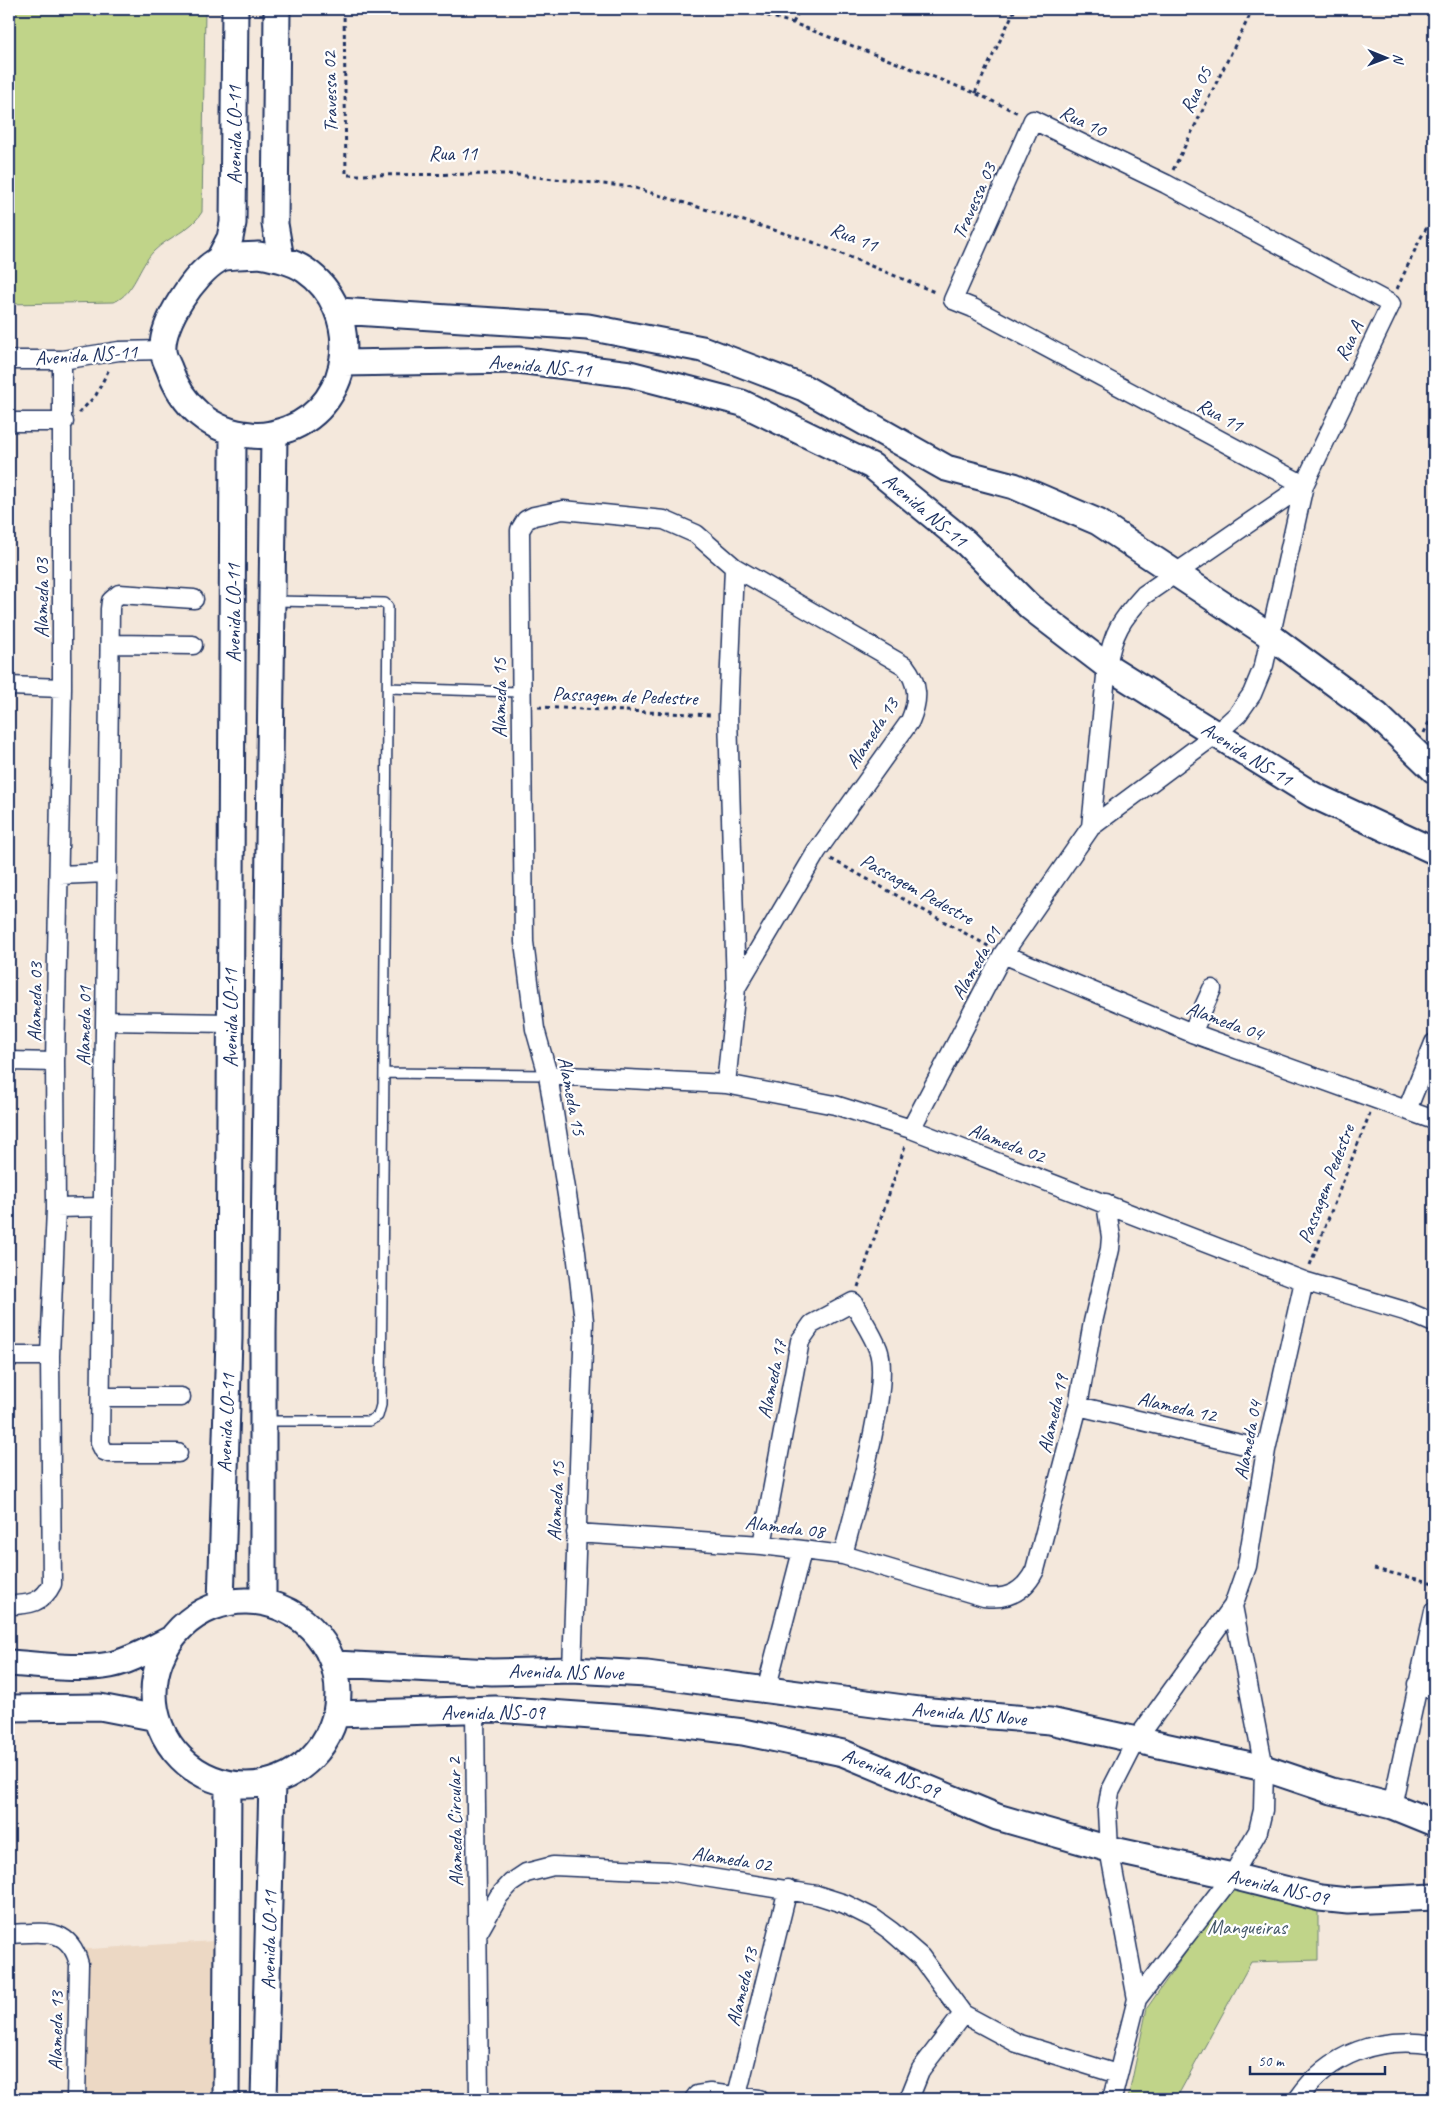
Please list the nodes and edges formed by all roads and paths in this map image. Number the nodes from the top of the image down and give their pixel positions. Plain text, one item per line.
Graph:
1 (235, 9) edge
2 (277, 9) edge
3 (344, 9) edge
4 (744, 9) edge
5 (800, 9) edge
6 (1015, 9) edge
7 (1253, 9) edge
8 (793, 23) junction
9 (975, 93) junction
10 (1033, 120) junction
11 (346, 175) joint
12 (1166, 184) junction
13 (1434, 216) edge
14 (219, 259) junction
15 (281, 259) junction
16 (953, 300) junction
17 (1391, 304) junction
18 (339, 311) junction
19 (163, 350) junction
20 (118, 351) junction
21 (9, 360) edge
22 (62, 360) junction
23 (344, 363) junction
24 (9, 422) edge
25 (64, 422) junction
26 (233, 433) junction
27 (274, 434) junction
28 (1304, 485) junction
29 (520, 530) joint
30 (734, 567) junction
31 (1174, 574) junction
32 (194, 599) dead end
33 (272, 601) junction
34 (1269, 636) junction
35 (110, 644) junction
36 (193, 645) dead end
37 (1107, 666) junction
38 (9, 686) edge
39 (62, 688) junction
40 (388, 688) junction
41 (520, 699) junction
42 (1434, 711) edge
43 (728, 715) junction
44 (1216, 734) junction
45 (1421, 739) dead end
46 (1434, 770) edge
47 (1091, 828) junction
48 (817, 851) junction
49 (1434, 851) edge
50 (107, 873) junction
51 (59, 874) junction
52 (1003, 954) junction
53 (736, 988) junction
54 (1212, 989) dead end
55 (105, 1021) junction
56 (230, 1023) junction
57 (1192, 1033) junction
58 (1434, 1043) edge
59 (9, 1061) edge
60 (55, 1062) junction
61 (384, 1073) junction
62 (548, 1075) junction
63 (726, 1084) junction
64 (1375, 1098) junction
65 (1407, 1110) junction
66 (1434, 1120) edge
67 (911, 1128) junction
68 (1106, 1204) junction
69 (103, 1207) junction
70 (56, 1208) junction
71 (1304, 1280) junction
72 (853, 1302) junction
73 (1434, 1323) edge
74 (9, 1356) edge
75 (50, 1356) junction
76 (102, 1397) junction
77 (180, 1398) dead end
78 (1078, 1406) junction
79 (262, 1420) junction
80 (1266, 1450) junction
81 (178, 1453) dead end
82 (576, 1533) junction
83 (762, 1544) junction
84 (802, 1551) junction
85 (843, 1555) junction
86 (1374, 1569) dead end
87 (1434, 1583) edge
88 (984, 1597) joint
89 (263, 1602) junction
90 (221, 1604) junction
91 (9, 1605) edge
92 (1233, 1606) junction
93 (1434, 1611) edge
94 (171, 1639) junction
95 (9, 1663) edge
96 (335, 1664) junction
97 (572, 1670) junction
98 (492, 1672) joint
99 (1417, 1684) junction
100 (766, 1690) junction
101 (1434, 1690) edge
102 (9, 1708) edge
103 (475, 1710) junction
104 (336, 1714) junction
105 (157, 1718) junction
106 (1137, 1739) junction
107 (1264, 1768) junction
108 (272, 1782) junction
109 (228, 1784) junction
110 (1392, 1806) junction
111 (1434, 1823) edge
112 (1109, 1849) junction
113 (1232, 1876) junction
114 (788, 1889) junction
115 (1434, 1897) edge
116 (478, 1933) junction
117 (9, 1934) edge
118 (1137, 1999) junction
119 (963, 2014) junction
120 (1434, 2045) edge
121 (1117, 2074) junction
122 (737, 2095) junction
123 (264, 2098) edge
124 (76, 2099) edge
125 (226, 2099) edge
126 (397, 2099) edge
127 (480, 2099) edge
128 (694, 2099) edge
129 (759, 2099) edge
130 (909, 2099) edge
131 (1112, 2099) edge
132 (1298, 2099) edge

1 - 14 street, Avenida LO-11
2 - 15 street, Avenida LO-11
3 - 11 path, Travessa 02
4 - 8 path, Rua 10
5 - 8 path
6 - 9 path
7 - 12 path, Rua 05
8 - 9 path, Rua 10
9 - 10 path, Rua 10
10 - 12 street, Rua 10
10 - 16 street, Travessa 03
11 - 16 path, Rua 11
12 - 17 street, Rua 10
13 - 17 path
14 - 15 street
14 - 19 street, Avenida LO-11
15 - 18 street
16 - 28 street, Rua 11
17 - 28 street, Rua A
18 - 23 street
18 - 31 street, Avenida NS-11
19 - 20 street, Avenida NS-11
19 - 26 street
20 - 22 street, Avenida NS-11
20 - 25 path
21 - 22 street, Avenida NS-11
22 - 25 street, Alameda 03
23 - 27 street
23 - 37 street, Avenida NS-11
24 - 25 street
25 - 39 street, Alameda 03
26 - 27 street
26 - 56 street, Avenida LO-11
27 - 33 street, Avenida LO-11
28 - 31 street, Rua A
28 - 34 street, Rua A
29 - 30 street, Alameda 13
29 - 41 street, Alameda 15
30 - 43 street, Alameda 13
30 - 48 street, Alameda 13
31 - 34 street, Avenida NS-11
31 - 37 street, Rua A
32 - 35 street, Alameda 01
33 - 40 lane
33 - 79 street, Avenida LO-11
34 - 44 street, Rua A
34 - 46 street, Avenida NS-11
35 - 36 street
35 - 50 street, Alameda 01
37 - 44 street, Avenida NS-11
37 - 47 street, Rua A
38 - 39 street
39 - 51 street, Alameda 03
40 - 41 lane
40 - 61 lane
41 - 43 path, Passagem de Pedestre
41 - 62 street, Alameda 15
42 - 45 path
43 - 53 street, Alameda 13
44 - 47 street, Rua A
44 - 49 street, Avenida NS-11
47 - 52 street, Alameda 01
48 - 52 path, Passagem Pedestre
48 - 53 street, Alameda 13
50 - 51 street
50 - 55 street, Alameda 01
51 - 60 street, Alameda 03
52 - 57 street, Alameda 04
52 - 67 street, Alameda 01
53 - 63 street, Alameda 13
54 - 57 street
55 - 56 street
55 - 69 street, Alameda 01
56 - 90 street, Avenida LO-11
57 - 64 street, Alameda 04
58 - 65 street
59 - 60 street
60 - 70 street, Alameda 03
61 - 62 lane
61 - 79 lane
62 - 63 street, Alameda 02
62 - 82 street, Alameda 15
63 - 67 street, Alameda 02
64 - 65 street, Alameda 04
64 - 71 path, Passagem Pedestre
65 - 66 street, Alameda 04
67 - 68 street, Alameda 02
67 - 72 path
68 - 71 street, Alameda 02
68 - 78 street, Alameda 19
69 - 70 street
69 - 76 street, Alameda 01
70 - 75 street, Alameda 03
71 - 73 street, Alameda 02
71 - 80 street, Alameda 04
72 - 83 street, Alameda 17
72 - 85 street
74 - 75 street
75 - 91 street, Alameda 03
76 - 77 street
76 - 81 street, Alameda 01
78 - 80 street, Alameda 12
78 - 88 street, Alameda 19
79 - 89 street, Avenida LO-11
80 - 92 street, Alameda 04
82 - 83 street, Alameda 08
82 - 97 street, Alameda 15
83 - 84 street, Alameda 08
84 - 85 street, Alameda 08
84 - 100 street
85 - 88 street, Alameda 08
86 - 87 path
89 - 90 street
89 - 96 street
90 - 94 street
92 - 106 street
92 - 107 street
93 - 99 street
94 - 95 street
94 - 105 street
96 - 98 street, Avenida NS-09
96 - 104 street
97 - 98 street, Avenida NS Nove
97 - 100 street, Avenida NS Nove
99 - 101 street
99 - 110 street
100 - 106 street, Avenida NS Nove
102 - 105 street
103 - 104 street, Avenida NS-09
103 - 112 street, Avenida NS-09
103 - 116 street, Alameda Circular 2
104 - 108 street
105 - 109 street
106 - 107 street, Avenida NS Nove
106 - 112 street
107 - 110 street, Avenida NS Nove
107 - 113 street
108 - 109 street
108 - 123 street, Avenida LO-11
109 - 125 street, Avenida LO-11
110 - 111 street, Avenida NS Nove
112 - 113 street, Avenida NS-09
112 - 118 street
113 - 115 street, Avenida NS-09
113 - 118 street
114 - 116 street, Alameda 02
114 - 119 street, Alameda 02
114 - 122 street, Alameda 13
116 - 127 street
117 - 124 street, Alameda 13
118 - 121 street
119 - 121 street, Alameda 02
119 - 130 street
120 - 132 street
121 - 131 street
122 - 128 street
122 - 129 street
123 - 126 path

